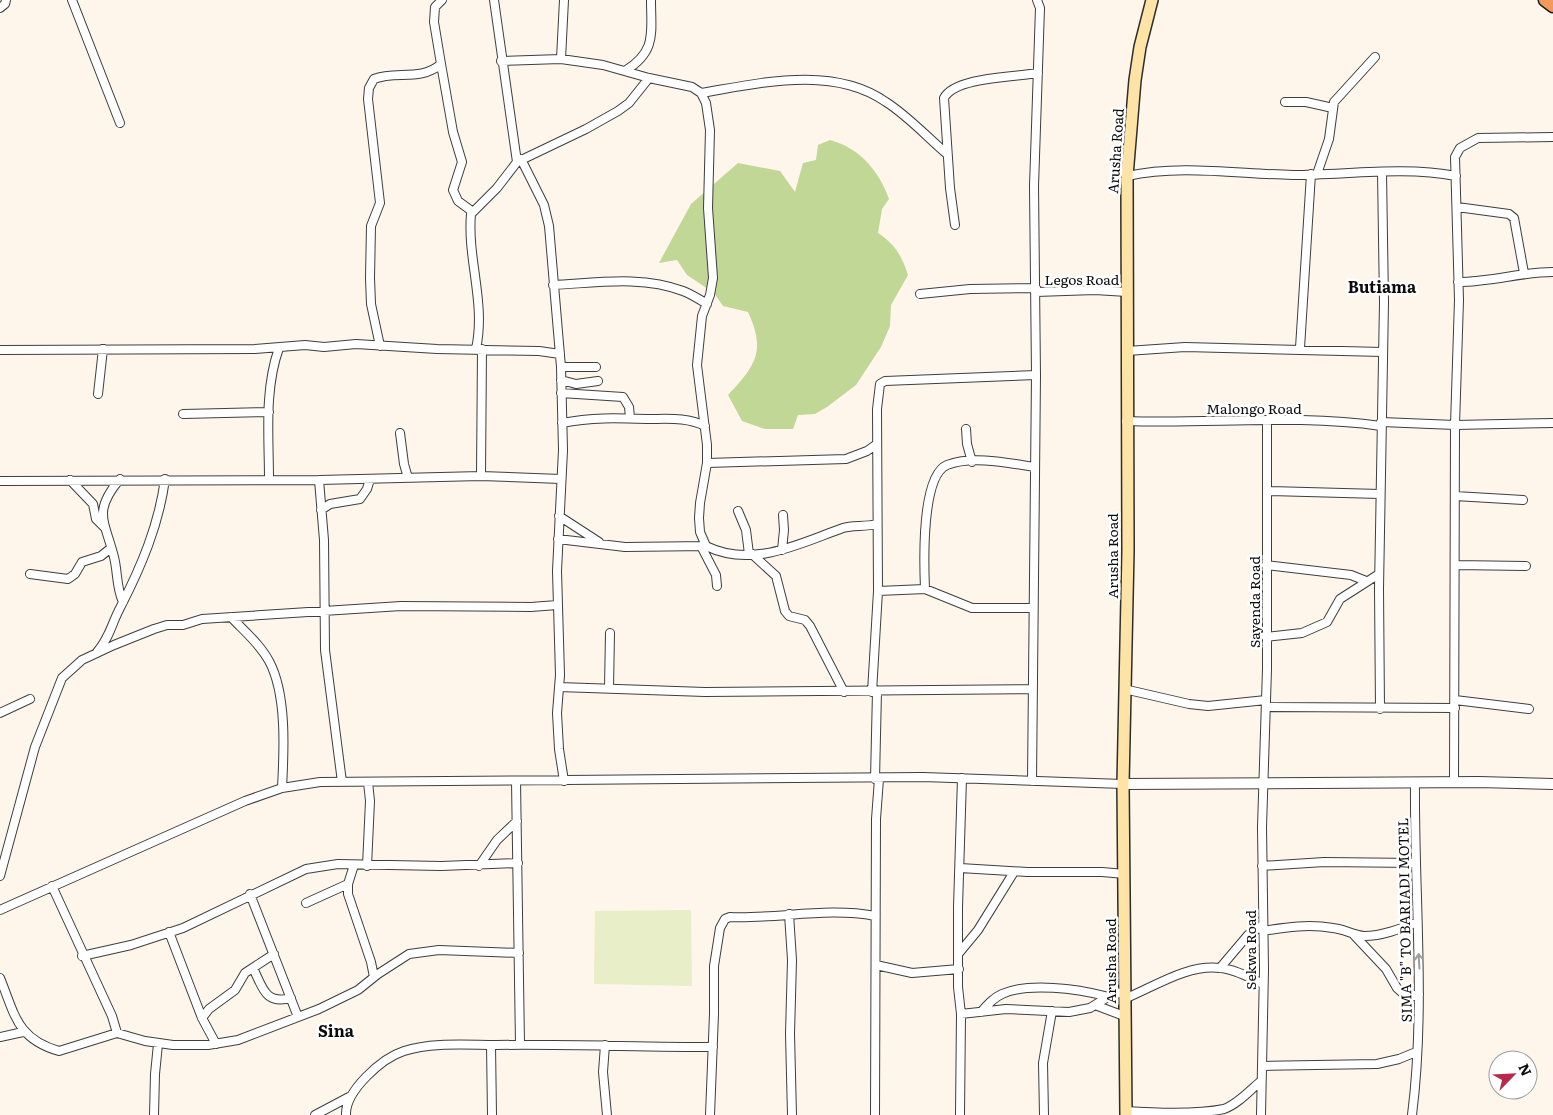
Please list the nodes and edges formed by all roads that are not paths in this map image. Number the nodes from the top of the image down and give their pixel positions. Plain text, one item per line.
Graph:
1 (6, 0) edge
2 (72, 0) edge
3 (442, 0) edge
4 (494, 0) edge
5 (564, 0) edge
6 (651, 0) edge
7 (1037, 0) edge
8 (1152, 0) edge
9 (0, 8) edge
10 (1375, 57) dead end
11 (561, 59) junction
12 (501, 61) junction
13 (440, 64) junction
14 (626, 71) junction
15 (1038, 73) junction
16 (649, 78) junction
17 (701, 93) junction
18 (1285, 102) dead end
19 (1332, 108) junction
20 (120, 123) dead end
21 (1553, 137) edge
22 (947, 154) junction
23 (519, 161) junction
24 (1382, 172) junction
25 (1314, 174) junction
26 (1126, 176) junction
27 (1456, 176) junction
28 (1457, 208) junction
29 (473, 212) junction
30 (954, 225) dead end
31 (1553, 272) edge
32 (1524, 273) junction
33 (1458, 282) junction
34 (553, 285) junction
35 (1036, 290) junction
36 (1127, 292) junction
37 (920, 294) dead end
38 (707, 304) junction
39 (380, 346) junction
40 (279, 348) junction
41 (1300, 348) junction
42 (103, 349) junction
43 (479, 349) junction
44 (0, 350) edge
45 (1127, 351) junction
46 (1383, 352) junction
47 (560, 354) junction
48 (561, 367) junction
49 (596, 367) dead end
50 (1036, 375) junction
51 (561, 380) junction
52 (598, 381) dead end
53 (561, 393) junction
54 (98, 394) dead end
55 (269, 412) junction
56 (183, 414) dead end
57 (630, 418) junction
58 (1267, 420) junction
59 (1126, 421) junction
60 (562, 423) junction
61 (1553, 423) edge
62 (1381, 424) junction
63 (1455, 425) junction
64 (705, 426) junction
65 (966, 429) dead end
66 (400, 433) dead end
67 (877, 444) junction
68 (972, 462) junction
69 (708, 463) junction
70 (1034, 467) junction
71 (481, 476) junction
72 (408, 478) junction
73 (120, 479) junction
74 (165, 479) junction
75 (370, 479) junction
76 (561, 479) junction
77 (0, 480) edge
78 (70, 480) junction
79 (269, 480) junction
80 (319, 480) junction
81 (1266, 490) junction
82 (1380, 494) junction
83 (1455, 496) junction
84 (1523, 500) dead end
85 (321, 510) junction
86 (738, 511) dead end
87 (782, 515) dead end
88 (559, 516) junction
89 (877, 524) junction
90 (104, 527) junction
91 (558, 539) junction
92 (602, 543) junction
93 (704, 546) junction
94 (111, 548) junction
95 (782, 550) junction
96 (750, 554) junction
97 (1266, 565) junction
98 (1456, 565) junction
99 (1526, 566) dead end
100 (30, 574) dead end
101 (1379, 574) junction
102 (1366, 580) junction
103 (717, 586) dead end
104 (925, 590) junction
105 (878, 591) junction
106 (123, 602) junction
107 (557, 604) junction
108 (1033, 608) junction
109 (325, 611) junction
110 (231, 617) junction
111 (610, 633) dead end
112 (1266, 637) junction
113 (96, 653) junction
114 (559, 687) junction
115 (608, 688) junction
116 (1032, 689) junction
117 (1124, 689) junction
118 (844, 692) junction
119 (875, 692) junction
120 (30, 699) dead end
121 (1266, 703) junction
122 (1455, 704) junction
123 (1380, 709) junction
124 (1529, 709) dead end
125 (0, 713) edge
126 (962, 778) junction
127 (877, 779) junction
128 (516, 781) junction
129 (564, 781) junction
130 (1032, 781) junction
131 (342, 782) junction
132 (368, 782) junction
133 (1454, 782) junction
134 (1123, 784) junction
135 (1264, 784) junction
136 (1415, 784) junction
137 (1553, 784) edge
138 (282, 788) junction
139 (517, 821) junction
140 (518, 863) junction
141 (1415, 863) junction
142 (354, 865) junction
143 (367, 866) junction
144 (479, 866) junction
145 (1262, 866) junction
146 (960, 868) junction
147 (1014, 872) junction
148 (1125, 874) junction
149 (0, 876) edge
150 (348, 884) junction
151 (52, 886) junction
152 (250, 894) junction
153 (306, 903) dead end
154 (0, 910) edge
155 (789, 914) junction
156 (875, 916) junction
157 (1417, 922) junction
158 (1263, 928) junction
159 (169, 932) junction
160 (1352, 934) junction
161 (519, 953) junction
162 (960, 953) junction
163 (274, 954) junction
164 (82, 956) junction
165 (876, 965) junction
166 (253, 968) junction
167 (959, 968) junction
168 (1220, 968) junction
169 (374, 977) junction
170 (0, 978) edge
171 (1264, 984) junction
172 (1419, 994) junction
173 (1105, 996) junction
174 (1124, 996) junction
175 (291, 998) junction
176 (1095, 1006) junction
177 (1052, 1011) junction
178 (981, 1012) junction
179 (961, 1014) junction
180 (1124, 1016) junction
181 (298, 1017) junction
182 (202, 1018) junction
183 (23, 1032) junction
184 (116, 1033) junction
185 (0, 1037) edge
186 (158, 1044) junction
187 (216, 1044) junction
188 (491, 1045) junction
189 (520, 1045) junction
190 (605, 1045) junction
191 (713, 1047) junction
192 (1416, 1052) junction
193 (1262, 1066) junction
194 (1261, 1081) junction
195 (349, 1097) junction
196 (1126, 1113) edge
197 (154, 1115) edge
198 (315, 1115) edge
199 (346, 1115) edge
200 (492, 1115) edge
201 (606, 1115) edge
202 (710, 1115) edge
203 (792, 1115) edge
204 (876, 1115) edge
205 (960, 1115) edge
206 (1044, 1115) edge
207 (1261, 1115) edge
208 (1412, 1115) edge

1 - 9 street
2 - 20 street
3 - 13 street
4 - 12 street
5 - 11 street
6 - 14 street
7 - 15 street
8 - 26 main road, Arusha Road
10 - 19 street
11 - 12 street
11 - 14 street
12 - 23 street
13 - 29 street
13 - 39 street
14 - 16 street
15 - 22 street
15 - 35 street
16 - 17 street
16 - 23 street
17 - 22 street
17 - 38 street
18 - 19 street
19 - 25 street
21 - 27 street
22 - 30 street
23 - 29 street
23 - 34 street
24 - 25 street
24 - 27 street
24 - 46 street
25 - 26 street
25 - 41 street
26 - 36 main road, Arusha Road
27 - 28 street
28 - 32 street
28 - 33 street
29 - 43 street
31 - 32 street
32 - 33 street
33 - 63 street
34 - 38 street
34 - 47 street
35 - 36 street, Legos Road
35 - 37 street, Legos Road
35 - 50 street
36 - 45 main road, Arusha Road
38 - 64 street
39 - 40 street
39 - 43 street
40 - 42 street
40 - 55 street
41 - 45 street
41 - 46 street
42 - 44 street
42 - 54 street
43 - 47 street
43 - 71 street
45 - 59 main road, Arusha Road
46 - 62 street
47 - 48 street
48 - 49 street
48 - 51 street
50 - 67 street
50 - 70 street
51 - 52 street
51 - 53 street
53 - 57 street
53 - 60 street
55 - 56 street
55 - 79 street
57 - 60 street
57 - 64 street
58 - 59 street, Malongo Road
58 - 62 street, Malongo Road
58 - 81 street, Sayenda Road
59 - 117 main road, Arusha Road
60 - 76 street
61 - 63 street, Malongo Road
62 - 63 street, Malongo Road
62 - 82 street
63 - 83 street
64 - 69 street
65 - 68 street
66 - 72 street
67 - 69 street
67 - 89 street
68 - 70 street
68 - 104 street
69 - 93 street
70 - 108 street
71 - 72 street
71 - 76 street
72 - 75 street
73 - 74 street
73 - 78 street
73 - 90 street
74 - 79 street
74 - 106 street
75 - 80 street
75 - 85 street
76 - 88 street
77 - 78 street
78 - 90 street
79 - 80 street
80 - 85 street
81 - 82 street
81 - 97 street, Sayenda Road
82 - 101 street
83 - 84 street
83 - 98 street
85 - 109 street
86 - 96 street
87 - 95 street
88 - 91 street
88 - 92 street
89 - 95 street
89 - 105 street
90 - 94 street
91 - 92 street
91 - 107 street
92 - 93 street
93 - 96 street
93 - 103 street
94 - 100 street
94 - 106 street
95 - 96 street
96 - 118 street
97 - 102 street
97 - 112 street, Sayenda Road
98 - 99 street
98 - 122 street
101 - 102 street
101 - 123 street
102 - 112 street
104 - 105 street
104 - 108 street
105 - 119 street
106 - 113 street
107 - 109 street
107 - 114 street
108 - 116 street
109 - 110 street
109 - 131 street
110 - 113 street
110 - 138 street
111 - 115 street
112 - 121 street, Sayenda Road
113 - 149 street
114 - 115 street
114 - 129 street
115 - 118 street
116 - 119 street
116 - 130 street
117 - 121 street
117 - 134 main road, Arusha Road
118 - 119 street
119 - 127 street
120 - 125 street
121 - 123 street
121 - 135 street, Sayenda Road
122 - 123 street
122 - 124 street
122 - 133 street
126 - 127 street
126 - 130 street
126 - 146 street
127 - 129 street
127 - 156 street
128 - 129 street
128 - 132 street
128 - 139 street
130 - 134 street
131 - 132 street
131 - 138 street
132 - 143 street
133 - 136 street
133 - 137 street
134 - 135 street
134 - 148 main road, Arusha Road
135 - 136 street
135 - 145 street, Sekwa Road
136 - 141 street, SIMA "B" TO BARIADI MOTEL
138 - 151 street
139 - 140 street
139 - 144 street
140 - 144 street
140 - 161 street
141 - 145 street
141 - 157 street, SIMA "B" TO BARIADI MOTEL
142 - 143 street
142 - 150 street
142 - 152 street
143 - 144 street
145 - 158 street, Sekwa Road
146 - 147 street
146 - 162 street
147 - 148 street
147 - 162 street
148 - 174 main road, Arusha Road
150 - 153 street
150 - 169 street
151 - 154 street
151 - 164 street
152 - 159 street
152 - 163 street
155 - 156 street
155 - 191 street
155 - 203 street
156 - 165 street
157 - 160 street
172 -> 157 street, SIMA "B" TO BARIADI MOTEL
158 - 160 street
158 - 168 street
158 - 171 street, Sekwa Road
159 - 164 street
159 - 182 street
160 - 172 street
161 - 169 street
161 - 189 street
162 - 167 street
163 - 166 street
163 - 175 street
164 - 184 street
165 - 167 street
165 - 204 street
166 - 175 street
166 - 182 street
167 - 179 street
168 - 171 street
168 - 174 street
169 - 181 street
170 - 183 street
171 - 193 street, Sekwa Road
172 - 192 street, SIMA "B" TO BARIADI MOTEL
173 - 174 street
173 - 176 street
173 - 178 street
174 - 180 main road, Arusha Road
175 - 181 street
176 - 177 street
176 - 180 street
177 - 178 street
177 - 206 street
178 - 179 street
179 - 205 street
180 - 196 main road, Arusha Road
181 - 187 street
182 - 187 street
183 - 184 street
183 - 185 street
184 - 186 street
186 - 187 street
186 - 197 street
188 - 189 street
188 - 195 street
188 - 200 street
189 - 190 street
190 - 191 street
190 - 201 street
191 - 202 street
192 - 193 street
192 - 208 street, SIMA "B" TO BARIADI MOTEL
193 - 194 street, Sekwa Road
194 - 196 street
194 - 207 street, Sekwa Road
195 - 198 street
195 - 199 street

